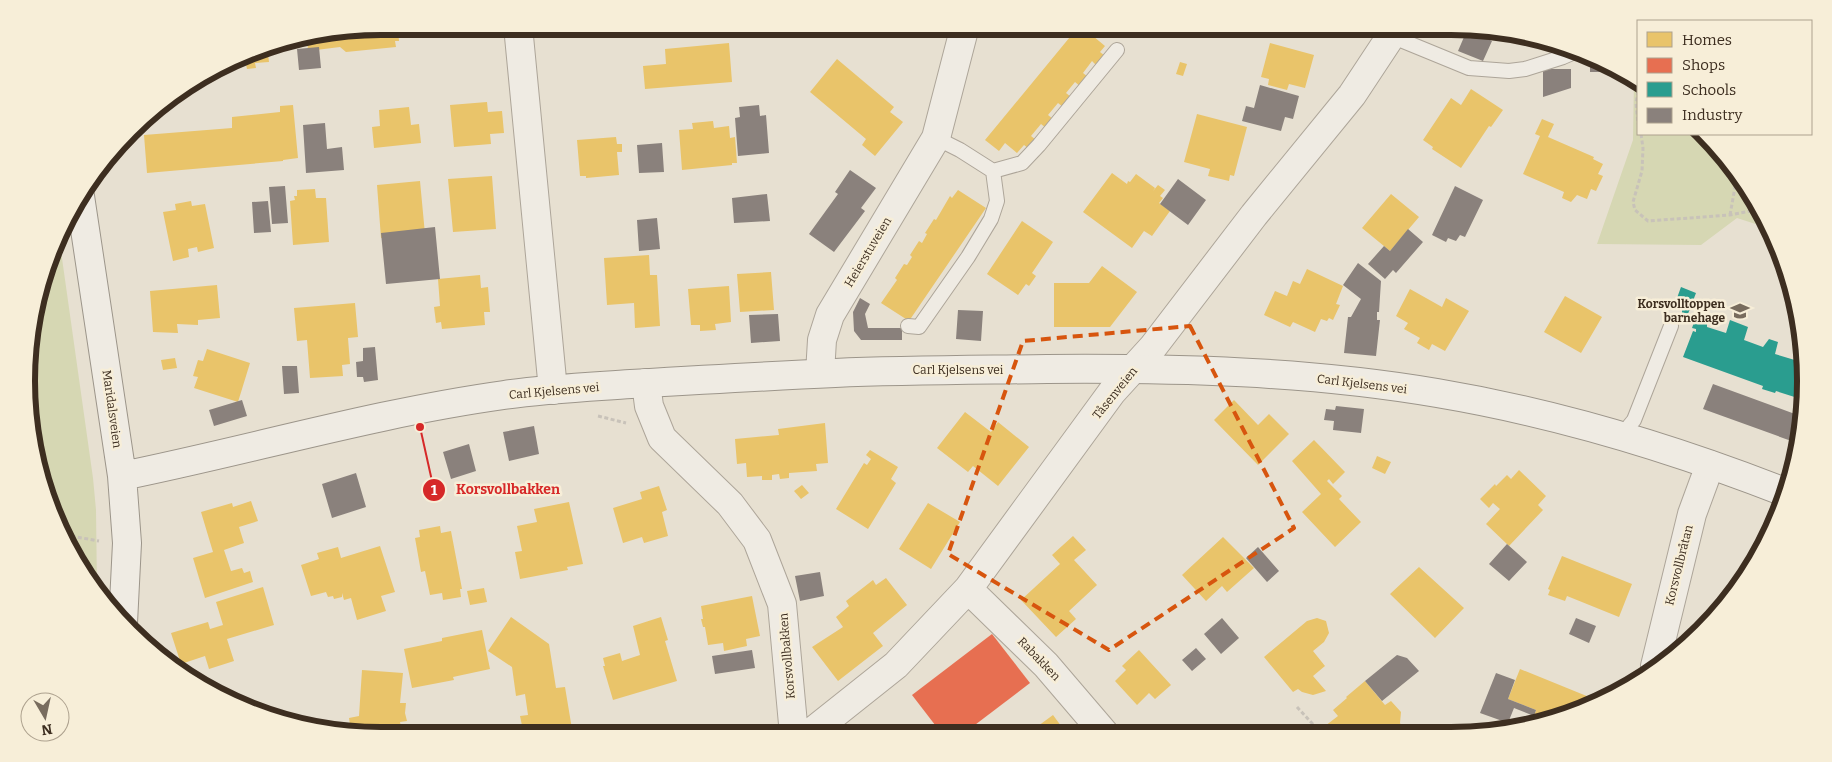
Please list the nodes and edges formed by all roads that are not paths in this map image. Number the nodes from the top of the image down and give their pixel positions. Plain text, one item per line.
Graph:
1 (519, 35) edge
2 (963, 35) edge
3 (1390, 35) edge
4 (1401, 35) edge
5 (1117, 50) dead end
6 (1567, 55) edge
7 (936, 138) junction
8 (993, 171) junction
9 (82, 207) edge
10 (908, 326) dead end
11 (1671, 326) dead end
12 (1134, 368) junction
13 (820, 373) junction
14 (646, 383) junction
15 (553, 390) junction
16 (1620, 437) junction
17 (1710, 465) junction
18 (122, 476) junction
19 (1779, 490) edge
20 (968, 589) junction
21 (124, 612) edge
22 (1657, 660) edge
23 (793, 727) edge
24 (818, 727) edge
25 (1100, 727) edge

1 - 15 street
2 - 7 street, Heierstuveien
3 - 12 street, Tåsenveien
4 - 6 lane
5 - 8 lane
7 - 8 lane
7 - 13 street, Heierstuveien
8 - 10 lane
9 - 18 street, Maridalsveien
11 - 16 lane
12 - 13 street, Carl Kjelsens vei
12 - 16 street, Carl Kjelsens vei
12 - 20 street, Tåsenveien
13 - 14 street, Carl Kjelsens vei
14 - 15 street, Carl Kjelsens vei
14 - 23 street, Korsvollbakken
15 - 18 street, Carl Kjelsens vei
16 - 17 street, Carl Kjelsens vei
17 - 19 street, Carl Kjelsens vei
17 - 22 street, Korsvollbråtan
18 - 21 street, Maridalsveien
20 - 24 street, Tåsenveien
20 - 25 street, Rabakken

